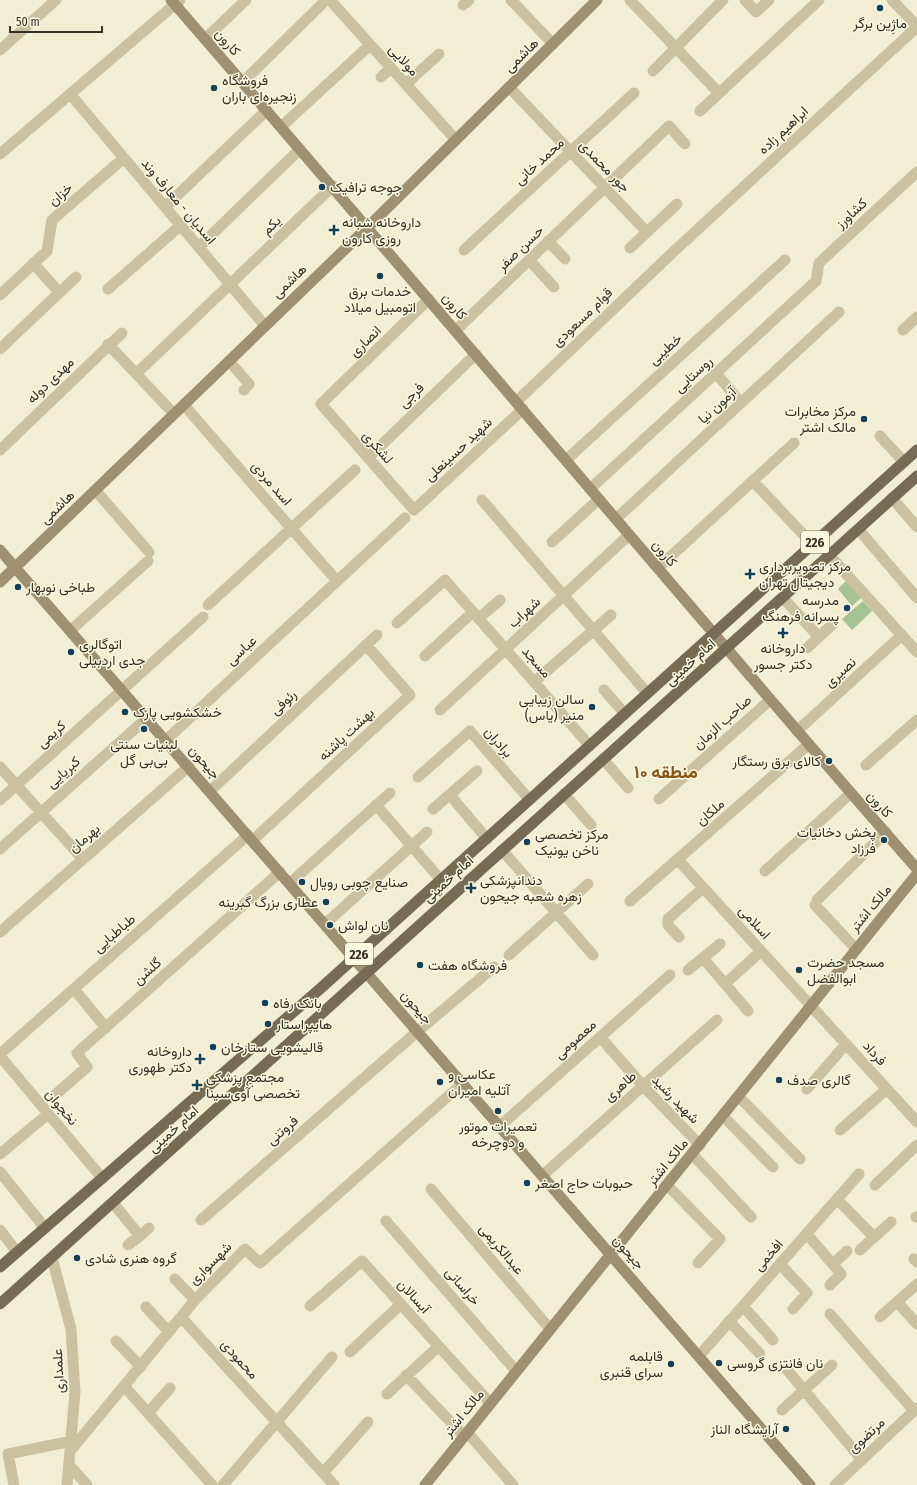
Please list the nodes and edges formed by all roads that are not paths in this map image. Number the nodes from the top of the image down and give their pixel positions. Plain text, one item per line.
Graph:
1 (56, 0) edge
2 (246, 0) edge
3 (326, 0) edge
4 (330, 0) edge
5 (511, 0) edge
6 (598, 0) edge
7 (630, 0) edge
8 (723, 0) edge
9 (745, 0) edge
10 (769, 0) edge
11 (819, 0) edge
12 (892, 0) edge
13 (175, 1) edge
14 (917, 27) edge
15 (205, 39) junction
16 (553, 44) junction
17 (370, 45) junction
18 (676, 48) junction
19 (0, 50) edge
20 (438, 54) dead end
21 (391, 68) junction
22 (653, 71) dead end
23 (381, 77) dead end
24 (243, 82) junction
25 (406, 84) junction
26 (509, 87) junction
27 (634, 93) dead end
28 (719, 93) junction
29 (70, 95) junction
30 (267, 110) junction
31 (700, 111) dead end
32 (281, 127) junction
33 (456, 140) junction
34 (685, 144) dead end
35 (300, 148) junction
36 (571, 152) junction
37 (0, 154) edge
38 (124, 158) junction
39 (917, 172) edge
40 (332, 186) junction
41 (604, 187) junction
42 (677, 204) dead end
43 (165, 207) junction
44 (181, 225) junction
45 (368, 226) junction
46 (647, 232) junction
47 (548, 241) junction
48 (199, 247) junction
49 (630, 248) dead end
50 (464, 250) dead end
51 (670, 255) joint
52 (565, 259) dead end
53 (529, 260) junction
54 (785, 260) dead end
55 (33, 263) junction
56 (76, 276) dead end
57 (816, 281) joint
58 (231, 285) junction
59 (554, 287) dead end
60 (108, 289) dead end
61 (59, 292) junction
62 (0, 296) edge
63 (430, 299) junction
64 (840, 312) dead end
65 (917, 317) edge
66 (265, 326) junction
67 (456, 330) junction
68 (903, 330) dead end
69 (122, 333) dead end
70 (108, 344) junction
71 (0, 349) edge
72 (476, 354) junction
73 (229, 361) junction
74 (137, 373) junction
75 (716, 373) junction
76 (244, 390) dead end
77 (741, 403) junction
78 (321, 404) joint
79 (184, 405) junction
80 (520, 406) junction
81 (174, 414) junction
82 (880, 436) dead end
83 (794, 443) dead end
84 (0, 450) edge
85 (917, 450) edge
86 (368, 458) junction
87 (566, 460) junction
88 (904, 462) junction
89 (354, 470) dead end
90 (917, 476) edge
91 (753, 481) junction
92 (590, 489) junction
93 (96, 490) junction
94 (892, 498) junction
95 (599, 499) junction
96 (482, 500) dead end
97 (414, 510) joint
98 (405, 518) dead end
99 (616, 519) junction
100 (917, 527) edge
101 (291, 528) junction
102 (859, 530) junction
103 (629, 535) junction
104 (552, 542) dead end
105 (812, 544) junction
106 (0, 550) edge
107 (830, 556) junction
108 (16, 567) junction
109 (658, 568) junction
110 (337, 581) junction
111 (0, 582) edge
112 (564, 596) junction
113 (783, 598) junction
114 (917, 598) edge
115 (500, 600) dead end
116 (208, 605) dead end
117 (476, 615) junction
118 (611, 615) dead end
119 (204, 617) dead end
120 (397, 622) dead end
121 (833, 624) dead end
122 (71, 630) junction
123 (593, 630) junction
124 (714, 634) junction
125 (377, 635) dead end
126 (902, 635) junction
127 (819, 638) junction
128 (366, 645) junction
129 (807, 648) dead end
130 (506, 649) junction
131 (727, 650) junction
132 (917, 652) edge
133 (425, 656) dead end
134 (534, 682) junction
135 (123, 690) junction
136 (604, 690) dead end
137 (647, 693) junction
138 (770, 700) junction
139 (440, 710) dead end
140 (625, 714) junction
141 (147, 718) junction
142 (917, 720) edge
143 (797, 731) junction
144 (166, 740) junction
145 (809, 744) junction
146 (590, 746) junction
147 (603, 760) junction
148 (866, 765) dead end
149 (189, 766) junction
150 (0, 767) edge
151 (477, 771) dead end
152 (422, 774) dead end
153 (16, 785) junction
154 (628, 788) dead end
155 (210, 791) junction
156 (390, 793) dead end
157 (852, 793) junction
158 (564, 794) junction
159 (450, 795) junction
160 (659, 799) dead end
161 (0, 800) edge
162 (529, 800) junction
163 (376, 805) junction
164 (433, 809) dead end
165 (41, 813) junction
166 (591, 825) dead end
167 (427, 832) dead end
168 (886, 832) junction
169 (250, 837) junction
170 (487, 839) junction
171 (412, 846) junction
172 (0, 849) edge
173 (502, 850) junction
174 (83, 860) junction
175 (678, 860) junction
176 (917, 869) edge
177 (765, 870) dead end
178 (280, 872) junction
179 (917, 874) edge
180 (441, 880) junction
181 (290, 883) junction
182 (588, 884) dead end
183 (703, 888) junction
184 (630, 901) dead end
185 (555, 912) junction
186 (325, 924) junction
187 (0, 932) edge
188 (679, 937) dead end
189 (720, 944) dead end
190 (856, 949) junction
191 (761, 951) junction
192 (509, 955) dead end
193 (593, 955) dead end
194 (355, 958) junction
195 (702, 958) junction
196 (494, 967) dead end
197 (688, 970) dead end
198 (368, 973) junction
199 (670, 975) dead end
200 (725, 984) junction
201 (74, 989) junction
202 (313, 995) junction
203 (811, 1006) junction
204 (326, 1011) junction
205 (748, 1011) dead end
206 (717, 1020) dead end
207 (106, 1028) junction
208 (418, 1031) junction
209 (600, 1037) junction
210 (846, 1044) junction
211 (0, 1056) edge
212 (463, 1083) junction
213 (643, 1086) junction
214 (807, 1089) dead end
215 (887, 1089) junction
216 (55, 1095) dead end
217 (739, 1097) junction
218 (48, 1114) junction
219 (723, 1116) junction
220 (917, 1122) edge
221 (500, 1126) junction
222 (840, 1130) dead end
223 (700, 1145) junction
224 (917, 1145) edge
225 (0, 1154) edge
226 (693, 1155) junction
227 (800, 1159) dead end
228 (773, 1167) dead end
229 (0, 1172) edge
230 (859, 1174) dead end
231 (543, 1175) junction
232 (102, 1178) junction
233 (875, 1185) dead end
234 (668, 1186) junction
235 (431, 1189) dead end
236 (837, 1199) junction
237 (113, 1203) junction
238 (751, 1217) dead end
239 (201, 1220) dead end
240 (386, 1221) dead end
241 (891, 1222) dead end
242 (45, 1228) junction
243 (149, 1228) dead end
244 (0, 1230) edge
245 (807, 1234) junction
246 (140, 1236) junction
247 (874, 1237) junction
248 (128, 1245) dead end
249 (860, 1250) dead end
250 (847, 1251) dead end
251 (17, 1252) junction
252 (610, 1254) junction
253 (52, 1258) junction
254 (698, 1263) dead end
255 (780, 1264) junction
256 (833, 1264) junction
257 (0, 1267) edge
258 (175, 1279) dead end
259 (917, 1284) edge
260 (830, 1285) dead end
261 (195, 1300) junction
262 (897, 1302) junction
263 (0, 1304) edge
264 (401, 1304) junction
265 (310, 1306) dead end
266 (743, 1306) junction
267 (146, 1307) dead end
268 (793, 1309) dead end
269 (830, 1314) dead end
270 (181, 1316) junction
271 (880, 1317) dead end
272 (729, 1322) junction
273 (917, 1324) edge
274 (550, 1329) junction
275 (169, 1332) junction
276 (773, 1340) dead end
277 (116, 1341) dead end
278 (439, 1346) junction
279 (350, 1352) dead end
280 (760, 1354) dead end
281 (699, 1356) junction
282 (332, 1357) dead end
283 (832, 1365) dead end
284 (784, 1366) dead end
285 (141, 1367) junction
286 (516, 1371) junction
287 (406, 1375) junction
288 (124, 1386) junction
289 (170, 1388) dead end
290 (804, 1390) junction
291 (387, 1394) dead end
292 (490, 1403) junction
293 (916, 1409) edge
294 (782, 1410) dead end
295 (148, 1413) junction
296 (277, 1422) junction
297 (368, 1422) dead end
298 (466, 1434) junction
299 (72, 1445) junction
300 (862, 1460) junction
301 (69, 1465) junction
302 (324, 1473) junction
303 (14, 1485) edge
304 (67, 1485) edge
305 (87, 1485) edge
306 (212, 1485) edge
307 (224, 1485) edge
308 (334, 1485) edge
309 (425, 1485) edge
310 (513, 1485) edge
311 (810, 1485) edge
312 (835, 1485) edge

1 - 19 street
2 - 15 street
3 - 24 street
4 - 17 street, مولایی
5 - 16 street
6 - 16 main road, هاشمی
7 - 18 street
8 - 18 street
9 - 10 street
11 - 28 street
12 - 14 street
13 - 15 main road, کارون
13 - 29 street
14 - 51 street, ابراهیم زاده
15 - 24 main road, کارون
16 - 26 main road, هاشمی
17 - 21 street, مولایی
17 - 32 street
18 - 22 street
18 - 28 street
20 - 25 street
21 - 23 street
21 - 25 street, مولایی
24 - 30 main road, کارون
25 - 33 street, مولایی
26 - 33 main road, هاشمی
26 - 36 street, جور محمدی
27 - 36 street, محمد خانی
28 - 31 street
29 - 37 street
29 - 38 street, اسدیان - معارف وند
30 - 32 main road, کارون
30 - 43 street
32 - 35 main road, کارون
33 - 45 main road, هاشمی
34 - 41 street, حسن صفر
35 - 40 main road, کارون
35 - 48 street
36 - 41 street, جور محمدی
36 - 50 street, محمد خانی
38 - 43 street, اسدیان - معارف وند
38 - 55 street, خزان
39 - 57 street, کشاورز
40 - 45 main road, کارون
40 - 58 street, یکم
41 - 46 street, جور محمدی
41 - 47 street, حسن صفر
42 - 46 street
43 - 44 street, اسدیان - معارف وند
44 - 48 street, اسدیان - معارف وند
44 - 60 street
45 - 63 main road, کارون
45 - 66 main road, هاشمی
46 - 49 street
47 - 52 street
47 - 53 street, حسن صفر
48 - 58 street, اسدیان - معارف وند
51 - 80 street, قوام مسعودی
53 - 59 street
53 - 67 street, حسن صفر
54 - 87 street, خطیبی
55 - 61 street
55 - 62 street, خزان
56 - 61 street
57 - 75 street, روستایی
58 - 66 street, اسدیان - معارف وند
58 - 74 street, یکم
61 - 71 street
63 - 67 main road, کارون
63 - 78 street, انصاری
64 - 77 street, آزمون نیا
65 - 68 street
66 - 73 main road, هاشمی
67 - 72 main road, کارون
69 - 70 street, مهدی دوله
70 - 74 street
70 - 84 street, مهدی دوله
72 - 80 main road, کارون
72 - 86 street, فرجی
73 - 76 street
73 - 79 main road, هاشمی
74 - 81 street
75 - 77 street
75 - 92 street, روستایی
77 - 99 street, آزمون نیا
78 - 86 street, لشکری
79 - 81 main road, هاشمی
79 - 101 street, اسد مردی
80 - 87 main road, کارون
80 - 97 street, شهید حسینعلی
81 - 93 main road, هاشمی
82 - 88 street
83 - 91 street
85 - 88 main road, امام خمینی / 226
86 - 97 street, لشکری
87 - 92 main road, کارون
88 - 105 main road, امام خمینی / 226
89 - 101 street
90 - 94 main road, امام خمینی / 226
91 - 105 street
91 - 109 street
92 - 95 main road, کارون
93 - 108 main road, هاشمی
93 - 122 street
94 - 100 street
94 - 102 main road, امام خمینی / 226
95 - 99 main road, کارون
95 - 104 street
96 - 112 street
98 - 110 street
99 - 103 main road, کارون
101 - 110 street, اسد مردی
101 - 116 street
102 - 107 main road, امام خمینی / 226
102 - 114 street
103 - 109 main road, کارون
103 - 112 street, شهراب
105 - 124 main road, امام خمینی / 226
106 - 108 main road, جیحون
107 - 113 main road, امام خمینی / 226
107 - 126 street
108 - 111 main road, هاشمی
108 - 122 main road, جیحون
109 - 124 main road, کارون
110 - 144 street, عباسی
112 - 123 street
112 - 130 street, شهراب
113 - 127 street
113 - 131 main road, امام خمینی / 226
115 - 117 street
117 - 120 street, مسجد
117 - 130 street, مسجد
117 - 133 street
118 - 123 street
119 - 135 street, کریمی
121 - 127 street
122 - 135 main road, جیحون
123 - 134 street
123 - 137 street
124 - 131 main road, کارون
124 - 137 main road, امام خمینی / 226
125 - 128 street, رئوفی
126 - 132 street
126 - 143 street, نصیری
127 - 129 street
128 - 155 street, رئوفی
128 - 169 street, بهشت پاشنه
130 - 134 street, مسجد
130 - 139 street, شهراب
131 - 138 main road, کارون
131 - 147 main road, امام خمینی / 226
134 - 146 street, مسجد
135 - 141 main road, جیحون
135 - 153 street, کریمی
136 - 140 street
137 - 140 main road, امام خمینی / 226
138 - 143 main road, کارون
138 - 160 street, صاحب الزمان
140 - 146 main road, امام خمینی / 226
141 - 144 main road, جیحون
141 - 165 street, کبریایی
142 - 148 street
143 - 145 main road, کارون
144 - 149 main road, جیحون
145 - 157 main road, کارون
145 - 175 street, ملکان
146 - 162 main road, امام خمینی / 226
147 - 154 street
147 - 158 main road, امام خمینی / 226
149 - 155 main road, جیحون
149 - 174 street, بهرمان
150 - 153 street
151 - 159 street
152 - 162 street, برادران
153 - 161 street, کریمی
153 - 165 street
155 - 169 main road, جیحون
156 - 163 street
157 - 168 main road, کارون
157 - 177 street
158 - 166 street
158 - 173 main road, امام خمینی / 226
159 - 164 street
159 - 170 street
162 - 170 main road, امام خمینی / 226
163 - 171 street
163 - 181 street
165 - 172 street, کبریایی
165 - 174 street
167 - 171 street
168 - 176 main road, کارون
168 - 190 street
169 - 178 main road, جیحون
169 - 201 street, طباطبایی
170 - 180 main road, امام خمینی / 226
171 - 180 street
171 - 186 street
173 - 185 street
173 - 198 main road, امام خمینی / 226
174 - 187 street, بهرمان
175 - 183 street, اسلامی
175 - 184 street, ملکان
178 - 181 main road, جیحون
178 - 207 street, گلشن
179 - 190 main road, مالک اشتر
180 - 194 main road, امام خمینی / 226
181 - 186 main road, جیحون
182 - 185 street
183 - 188 street
183 - 191 street, اسلامی
185 - 192 street
185 - 193 street
186 - 194 main road, جیحون
189 - 195 street
190 - 203 main road, مالک اشتر
191 - 200 street
191 - 203 street, اسلامی
194 - 198 main road, جیحون
194 - 202 main road, امام خمینی / 226
195 - 197 street
195 - 200 street
196 - 208 street, فروتنی
198 - 204 main road, امام خمینی / 226
198 - 208 main road, جیحون
199 - 209 street, معصومی
200 - 205 street
201 - 207 street
201 - 211 street, طباطبایی
202 - 204 main road
202 - 232 main road, امام خمینی / 226
203 - 210 street, فرداد
203 - 217 main road, مالک اشتر
204 - 237 main road, امام خمینی / 226
206 - 213 street, طاهری
207 - 216 street, گلشن
208 - 212 main road, جیحون
208 - 239 street, فروتنی
209 - 213 street, شهید رشید
209 - 221 street, معصومی
210 - 214 street
210 - 215 street, فرداد
211 - 218 street, نخجوان
212 - 221 main road, جیحون
212 - 261 street, شهسواری
213 - 223 street, شهید رشید
213 - 231 street, طاهری
215 - 220 street, فرداد
215 - 222 street
217 - 219 main road, مالک اشتر
217 - 227 street
218 - 225 street
218 - 232 street, نخجوان
219 - 223 main road, مالک اشتر
219 - 228 street
221 - 231 main road, جیحون
223 - 226 main road, مالک اشتر
224 - 233 street
226 - 234 main road, مالک اشتر
226 - 238 street
229 - 242 street
230 - 236 street, افخمی
231 - 252 main road, جیحون
232 - 242 main road, امام خمینی / 226
234 - 252 main road, مالک اشتر
234 - 254 street
235 - 274 street, عبدالکریمی
236 - 245 street, افخمی
236 - 247 street
237 - 246 street
237 - 253 main road, امام خمینی / 226
240 - 286 street, خراسانی
241 - 247 street
242 - 251 main road, امام خمینی / 226
243 - 246 street
244 - 251 street
245 - 255 street, افخمی
245 - 256 street
246 - 248 street
247 - 249 street
250 - 256 street
251 - 257 main road, امام خمینی / 226
252 - 274 main road, مالک اشتر
252 - 281 main road, جیحون
253 - 263 main road, امام خمینی / 226
253 - 299 street, علمداری
255 - 266 street, افخمی
255 - 268 street
256 - 260 street
258 - 261 street
259 - 262 street
261 - 270 street, شهسواری
262 - 271 street
262 - 273 street
264 - 265 street, آبسالان
264 - 278 street, آبسالان
264 - 279 street
266 - 272 street, افخمی
266 - 276 street
267 - 275 street
269 - 293 street
270 - 275 street, شهسواری
270 - 296 street, محمودی
272 - 280 street
272 - 281 street, افخمی
274 - 286 main road, مالک اشتر
275 - 285 street, شهسواری
277 - 285 street
278 - 287 street
278 - 292 street, آبسالان
281 - 311 main road, جیحون
282 - 296 street
283 - 290 street
284 - 290 street
285 - 288 street, شهسواری
286 - 292 main road, مالک اشتر
287 - 291 street
287 - 298 street
288 - 295 street
288 - 299 street, شهسواری
289 - 295 street
290 - 294 street
290 - 300 street
292 - 298 main road, مالک اشتر
293 - 300 street, مرتضوی
295 - 306 street
296 - 302 street, محمودی
296 - 307 street
297 - 302 street
298 - 309 main road, مالک اشتر
298 - 310 street
299 - 301 street, علمداری
299 - 303 street
300 - 312 street, مرتضوی
301 - 304 street, علمداری
301 - 305 street
302 - 308 street, محمودی

